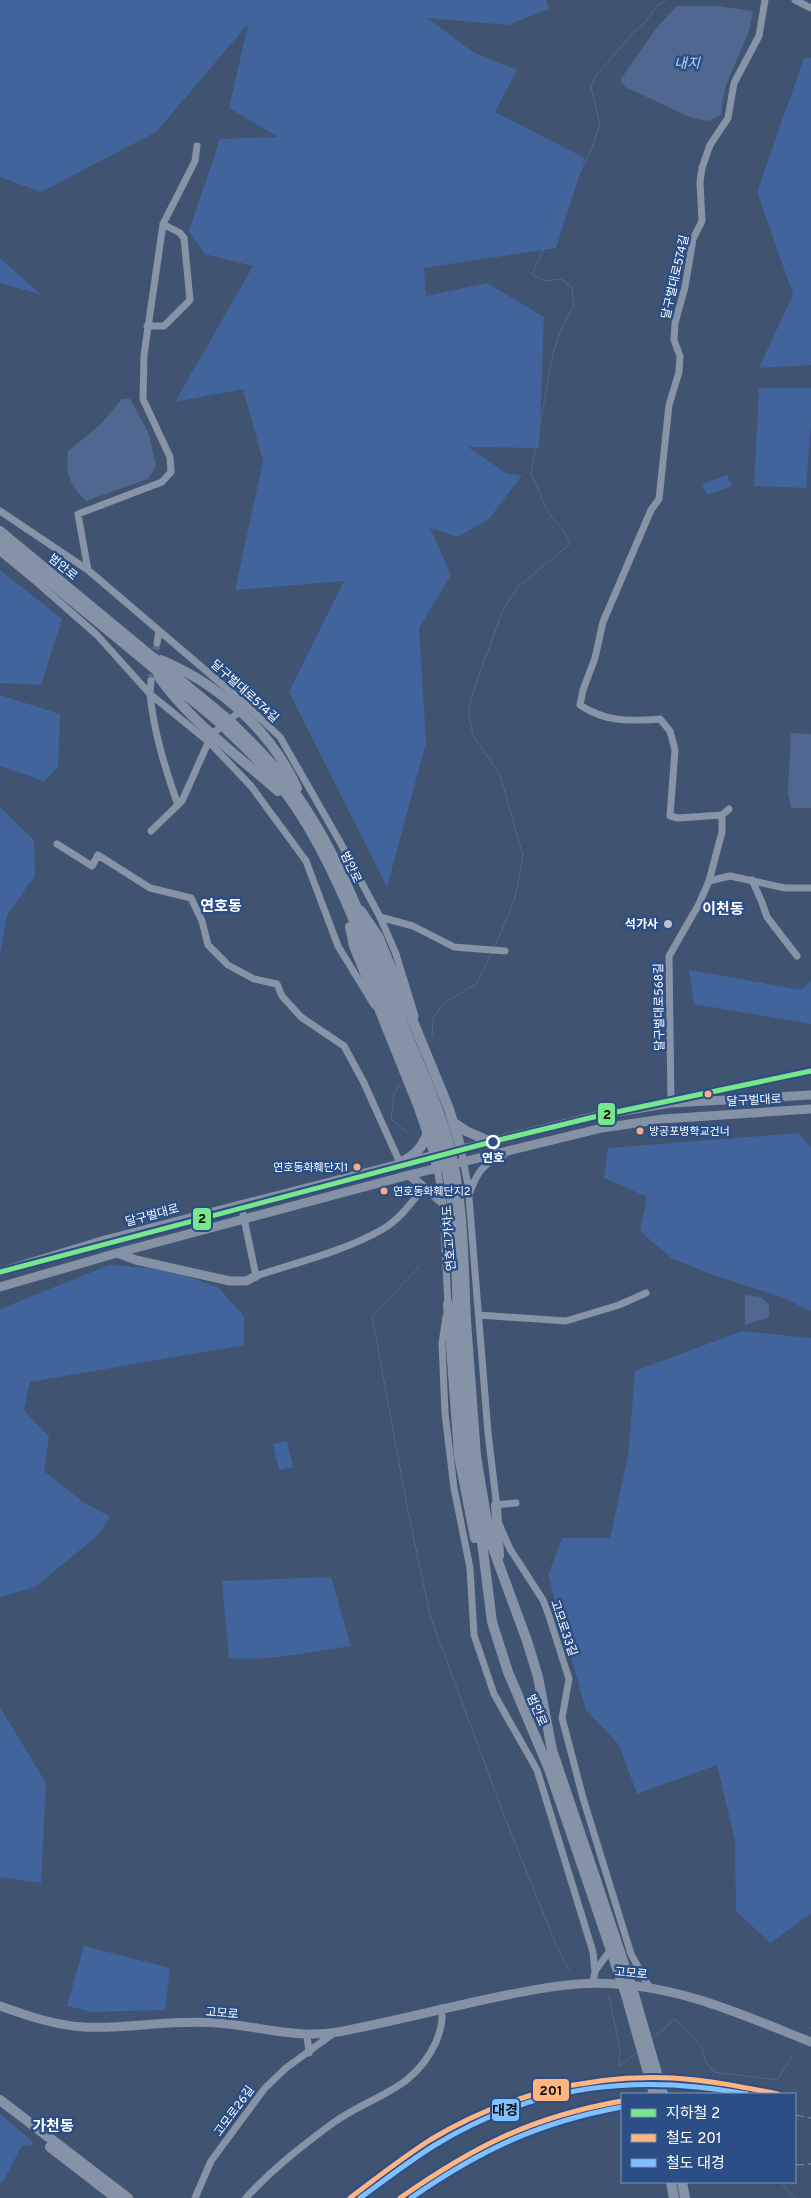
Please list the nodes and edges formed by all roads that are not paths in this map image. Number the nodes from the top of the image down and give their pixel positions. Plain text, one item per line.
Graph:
1 (765, 0) edge
2 (795, 0) edge
3 (811, 8) edge
4 (197, 146) dead end
5 (163, 224) junction
6 (147, 326) junction
7 (0, 510) edge
8 (0, 522) edge
9 (0, 531) edge
10 (0, 541) edge
11 (0, 550) edge
12 (88, 570) junction
13 (25, 571) junction
14 (103, 621) junction
15 (159, 631) junction
16 (157, 643) tunnel mouth
17 (150, 660) junction
18 (151, 681) tunnel mouth
19 (150, 694) junction
20 (244, 708) junction
21 (210, 738) junction
22 (178, 805) junction
23 (301, 807) junction
24 (729, 809) dead end
25 (722, 815) junction
26 (151, 831) dead end
27 (57, 844) dead end
28 (709, 880) junction
29 (752, 880) junction
30 (811, 888) edge
31 (346, 895) junction
32 (380, 917) junction
33 (502, 950) dead end
34 (797, 956) dead end
35 (386, 1025) junction
36 (407, 1042) joint
37 (426, 1052) junction
38 (811, 1095) edge
39 (671, 1103) junction
40 (811, 1109) edge
41 (454, 1123) junction
42 (428, 1132) junction
43 (490, 1142) junction
44 (538, 1142) junction
45 (461, 1149) junction
46 (435, 1155) junction
47 (463, 1161) junction
48 (400, 1163) junction
49 (437, 1168) junction
50 (409, 1175) junction
51 (424, 1187) junction
52 (469, 1195) junction
53 (470, 1203) junction
54 (241, 1204) junction
55 (442, 1206) junction
56 (244, 1219) junction
57 (444, 1224) junction
58 (473, 1239) junction
59 (117, 1253) junction
60 (0, 1272) edge
61 (256, 1276) junction
62 (0, 1287) edge
63 (646, 1293) dead end
64 (448, 1304) junction
65 (479, 1314) junction
66 (462, 1321) junction
67 (516, 1503) dead end
68 (496, 1505) junction
69 (482, 1549) junction
70 (500, 1570) junction
71 (591, 1879) junction
72 (623, 1931) junction
73 (591, 1945) junction
74 (608, 1952) junction
75 (595, 1972) junction
76 (593, 1983) junction
77 (649, 1987) junction
78 (0, 2006) edge
79 (441, 2008) junction
80 (336, 2032) junction
81 (307, 2035) junction
82 (810, 2040) edge
83 (309, 2053) junction
84 (654, 2093) edge
85 (663, 2093) edge
86 (0, 2100) edge
87 (0, 2108) edge
88 (30, 2127) junction
89 (80, 2165) junction
90 (671, 2183) edge
91 (682, 2183) edge
92 (116, 2198) edge
93 (128, 2198) edge
94 (195, 2198) edge
95 (246, 2198) edge
96 (674, 2198) edge
97 (685, 2198) edge

1 - 25 street, 달구벌대로574길
2 - 3 street
4 - 5 street
5 - 6 street
5 - 6 street
6 - 12 street
7 - 12 street, 달구벌대로574길
8 - 14 highway
9 - 14 highway, 범안로
10 - 14 highway, 범안로
11 - 13 highway
12 - 15 street, 달구벌대로574길
13 - 14 highway
13 - 19 street
14 - 17 highway, 범안로
15 - 16 street
15 - 20 street, 달구벌대로574길
17 - 20 highway
17 - 21 highway
17 - 23 highway, 범안로, bridge
18 - 19 street
19 - 21 street
19 - 22 street
20 - 21 street
20 - 23 highway
20 - 32 street, 달구벌대로574길
21 - 22 street
21 - 23 highway
21 - 35 street
22 - 26 street
23 - 31 highway, 범안로
24 - 25 street
25 - 28 street, 달구벌대로568길
27 - 48 street
28 - 29 street
28 - 39 street, 달구벌대로568길
29 - 30 street
29 - 34 street
31 - 35 highway
31 - 36 highway, 범안로
31 - 37 highway
32 - 33 street
32 - 37 street, 달구벌대로574길
35 - 42 highway
36 - 66 highway, 연호고가차도, bridge
37 - 41 highway
38 - 39 main road, 달구벌대로
39 - 43 main road, 달구벌대로
40 - 44 main road, 달구벌대로
41 - 43 highway
41 - 45 highway
42 - 46 highway
42 - 48 highway
43 - 45 main road, 달구벌대로
44 - 47 main road, 달구벌대로
44 - 52 street
45 - 46 main road, 달구벌대로
45 - 47 street, 고모로33길
46 - 48 main road, 달구벌대로
46 - 49 highway
47 - 49 main road, 달구벌대로
47 - 52 street, 고모로33길
48 - 54 main road, 달구벌대로
49 - 50 main road, 달구벌대로
49 - 55 street
50 - 51 main road
50 - 56 main road, 달구벌대로
51 - 55 main road
51 - 61 street
52 - 53 street, 고모로33길
53 - 55 street
53 - 58 street, 고모로33길
54 - 56 street
54 - 60 main road, 달구벌대로
55 - 57 street
56 - 59 main road, 달구벌대로
56 - 61 street
57 - 58 street
57 - 64 street
58 - 65 street, 고모로33길
59 - 61 main road
59 - 62 main road, 달구벌대로
63 - 65 street
64 - 69 highway
64 - 73 street
65 - 68 street, 고모로33길
66 - 69 highway, 범안로
66 - 70 highway, 범안로
67 - 68 street
68 - 70 highway
68 - 72 street, 고모로33길
69 - 71 highway, 범안로
70 - 71 highway, 범안로
71 - 84 highway, 범안로, bridge
71 - 85 highway, 범안로, bridge
72 - 74 street
72 - 77 street, 고모로33길
73 - 74 street
73 - 75 street
74 - 75 street
75 - 76 street
76 - 77 main road, 고모로
76 - 79 main road, 고모로
77 - 82 main road, 고모로
78 - 81 main road, 고모로
79 - 80 main road, 고모로
79 - 95 street
80 - 81 main road, 고모로
80 - 83 street, 고모로26길
81 - 83 street
83 - 94 street, 고모로26길
86 - 88 highway
87 - 88 highway
88 - 89 highway
89 - 92 highway
89 - 93 highway
90 - 96 highway
91 - 97 highway

